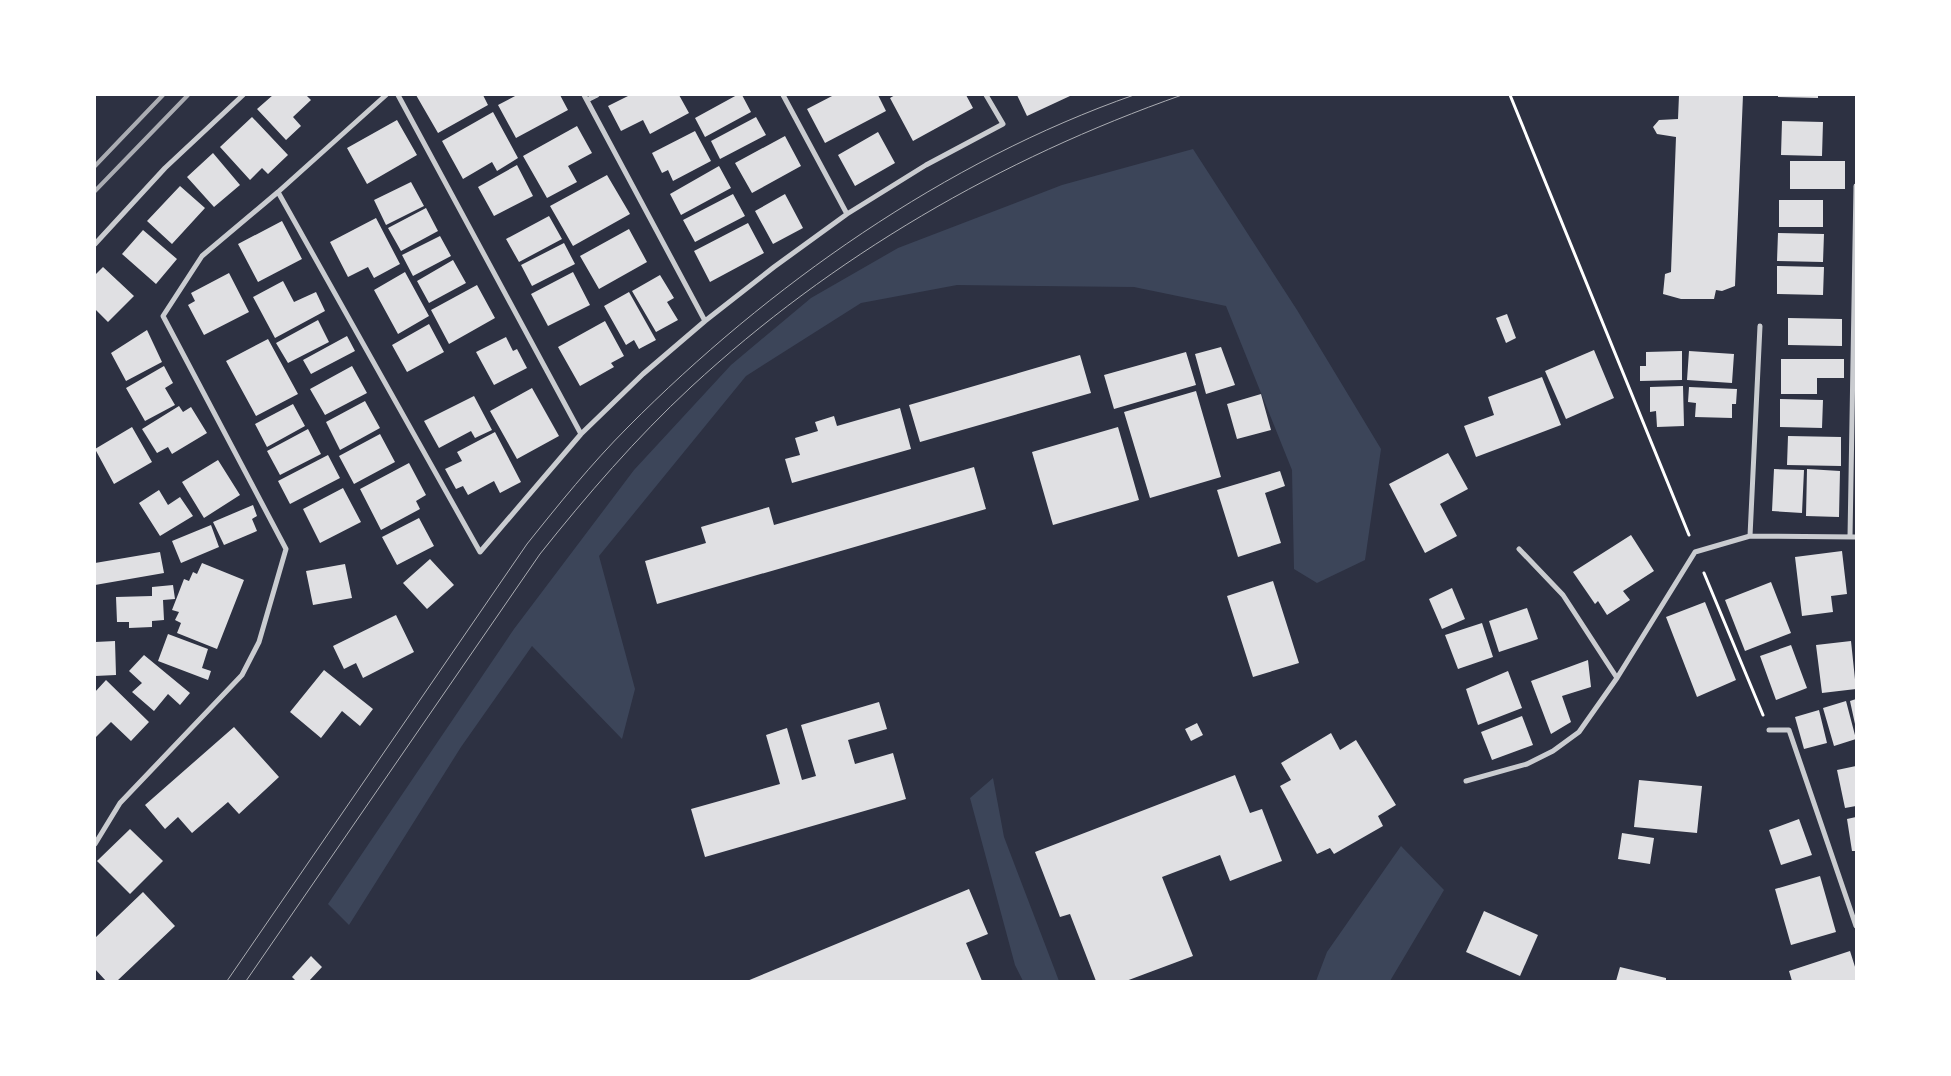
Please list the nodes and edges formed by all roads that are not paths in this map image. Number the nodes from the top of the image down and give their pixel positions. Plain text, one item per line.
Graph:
1 (243, 95) edge
2 (386, 95) edge
3 (398, 95) edge
4 (597, 95) edge
5 (783, 95) edge
6 (986, 95) edge
7 (585, 98) edge
8 (1856, 186) edge
9 (278, 192) junction
10 (847, 214) junction
11 (95, 244) edge
12 (705, 321) junction
13 (1760, 326) dead end
14 (581, 434) junction
15 (1750, 536) junction
16 (1850, 537) junction
17 (1856, 538) edge
18 (1519, 549) dead end
19 (1617, 678) junction
20 (1769, 730) road end
21 (1466, 781) dead end
22 (95, 844) edge
23 (1856, 926) edge

1 - 11 street
2 - 9 street
3 - 14 street
4 - 7 street
5 - 10 street
6 - 10 street
7 - 12 street
8 - 16 street
9 - 14 street
9 - 22 street
10 - 12 street
12 - 14 street
13 - 15 street
15 - 16 street
15 - 19 street
16 - 17 street
18 - 19 street
19 - 21 street
20 - 23 street

